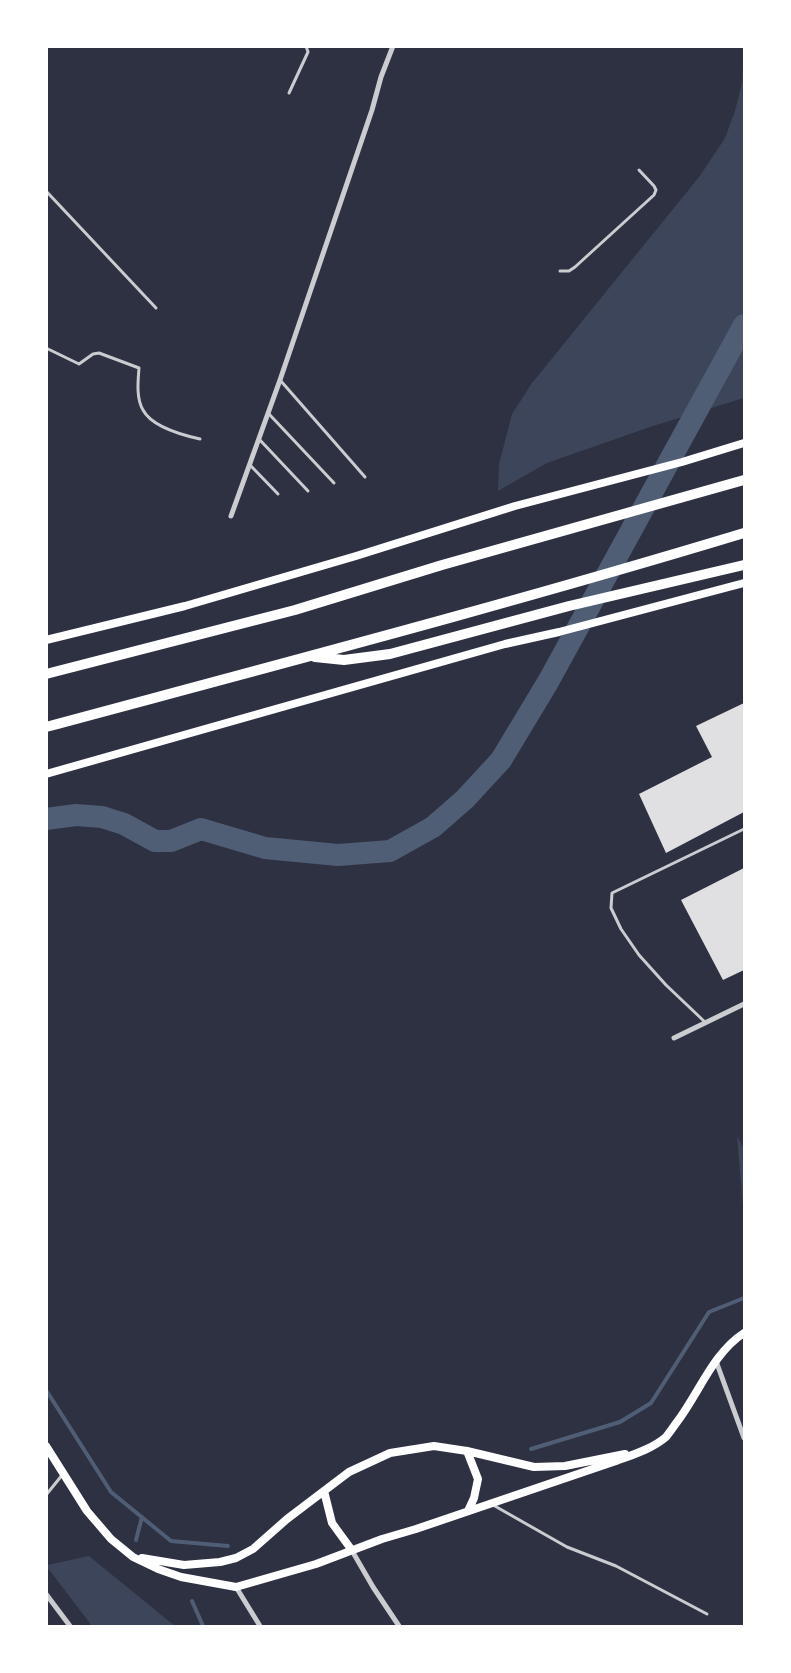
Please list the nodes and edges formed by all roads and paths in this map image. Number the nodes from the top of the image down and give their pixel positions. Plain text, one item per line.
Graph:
1 (306, 46) edge
2 (393, 46) edge
3 (289, 93) dead end
4 (639, 170) dead end
5 (46, 191) edge
6 (560, 272) dead end
7 (156, 308) dead end
8 (46, 348) edge
9 (280, 380) junction
10 (268, 413) junction
11 (200, 439) dead end
12 (259, 439) junction
13 (744, 443) edge
14 (250, 464) junction
15 (366, 477) dead end
16 (744, 480) edge
17 (334, 483) dead end
18 (308, 491) dead end
19 (278, 494) dead end
20 (231, 516) dead end
21 (744, 533) edge
22 (744, 565) edge
23 (744, 583) edge
24 (46, 640) edge
25 (309, 657) junction
26 (46, 674) edge
27 (46, 727) edge
28 (46, 774) edge
29 (744, 830) edge
30 (744, 1004) edge
31 (706, 1023) junction
32 (674, 1038) dead end
33 (744, 1333) edge
34 (716, 1361) junction
35 (744, 1438) edge
36 (46, 1446) edge
37 (645, 1450) junction
38 (467, 1451) junction
39 (64, 1473) junction
40 (324, 1491) junction
41 (46, 1495) edge
42 (489, 1503) junction
43 (468, 1511) junction
44 (351, 1549) junction
45 (133, 1557) junction
46 (236, 1587) junction
47 (46, 1594) edge
48 (707, 1614) dead end
49 (69, 1626) edge
50 (260, 1626) edge
51 (399, 1626) edge

1 - 3 lane
2 - 9 street
4 - 6 lane
5 - 7 lane
8 - 11 lane
9 - 10 street
9 - 15 lane
10 - 12 street
10 - 17 lane
12 - 14 street
12 - 18 lane
13 - 24 main road
14 - 19 lane
14 - 20 street
16 - 26 highway
21 - 25 highway
22 - 25 highway
23 - 28 main road
25 - 27 highway
29 - 31 lane
30 - 31 street
31 - 32 street
33 - 34 main road
34 - 35 street
34 - 37 main road
36 - 39 main road
37 - 38 main road
37 - 42 main road
38 - 40 main road
38 - 43 main road
39 - 41 lane
39 - 45 main road
40 - 44 main road
40 - 45 main road
42 - 43 main road
42 - 48 lane
43 - 44 main road
44 - 46 main road
44 - 51 street
45 - 46 main road
46 - 50 street
47 - 49 street

